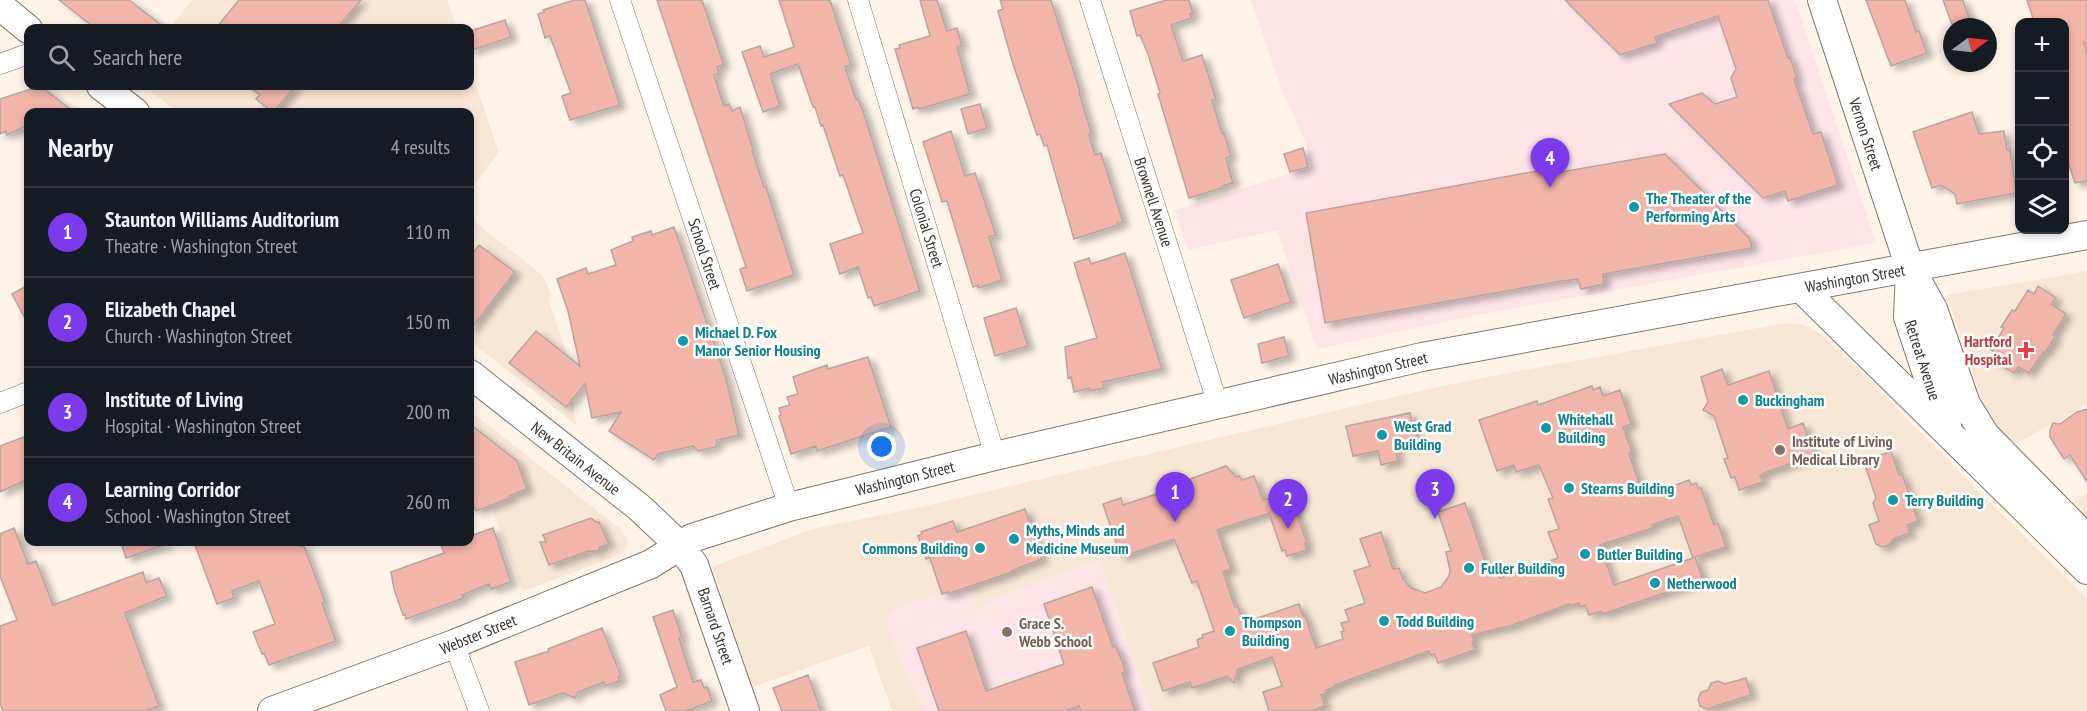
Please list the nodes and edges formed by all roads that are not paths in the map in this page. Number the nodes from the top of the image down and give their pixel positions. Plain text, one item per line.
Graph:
1 (620, 0) edge
2 (858, 0) edge
3 (1090, 0) edge
4 (1822, 0) edge
5 (0, 6) edge
6 (24, 26) edge
7 (24, 55) edge
8 (0, 64) edge
9 (105, 90) edge
10 (130, 108) edge
11 (2087, 235) edge
12 (1910, 268) junction
13 (1801, 288) junction
14 (474, 377) edge
15 (24, 394) edge
16 (0, 403) edge
17 (1218, 405) junction
18 (1965, 450) junction
19 (995, 456) junction
20 (789, 507) junction
21 (2087, 539) edge
22 (679, 545) junction
23 (2087, 570) edge
24 (454, 644) junction
25 (272, 711) edge
26 (479, 711) edge
27 (745, 711) edge

1 - 20 street, School Street
2 - 19 street, Colonial Street
3 - 17 street, Brownell Avenue
4 - 12 main road, Vernon Street
5 - 6 main road
7 - 8 street
9 - 10 main road
11 - 12 main road, Washington Street
12 - 13 main road, Washington Street
12 - 18 main road, Retreat Avenue
12 - 21 main road, Retreat Avenue
13 - 17 main road, Washington Street
13 - 18 main road, Retreat Avenue
14 - 22 main road, New Britain Avenue
15 - 16 street
17 - 19 main road, Washington Street
18 - 23 main road, Retreat Avenue
19 - 20 main road, Washington Street
20 - 22 main road, Washington Street
22 - 24 main road, Webster Street
22 - 27 main road, Barnard Street
24 - 25 main road, Webster Street
24 - 26 street

